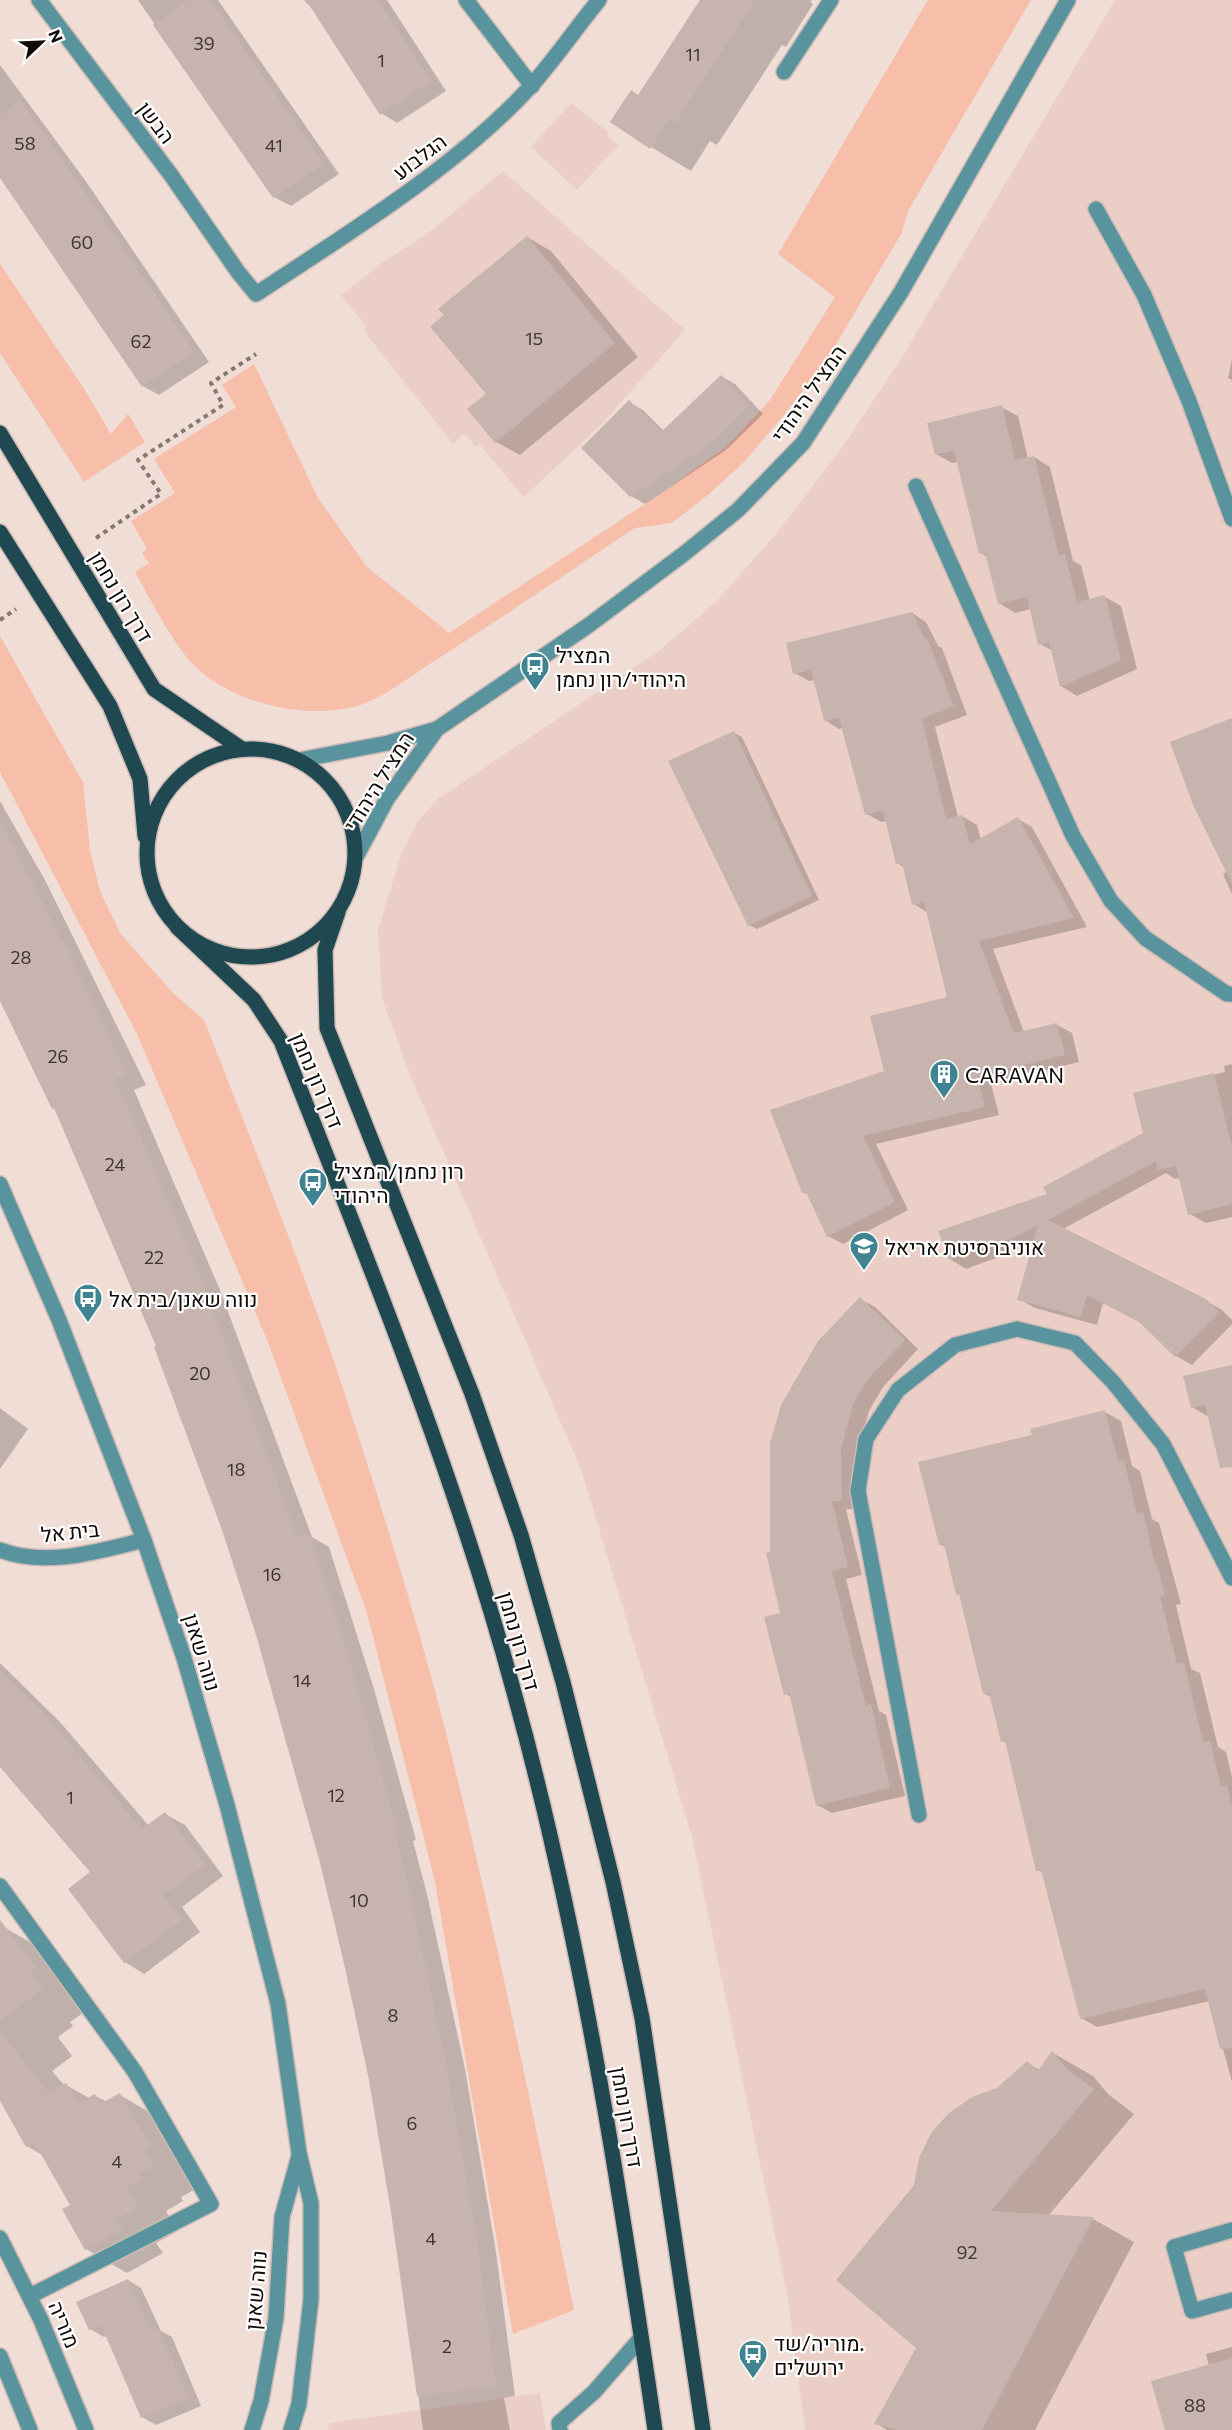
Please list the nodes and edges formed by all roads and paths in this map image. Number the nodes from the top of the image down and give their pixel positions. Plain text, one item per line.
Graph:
1 (39, 0) edge
2 (466, 0) edge
3 (599, 0) edge
4 (831, 0) edge
5 (1068, 0) edge
6 (784, 72) dead end
7 (531, 86) junction
8 (1096, 209) dead end
9 (238, 272) joint
10 (256, 354) dead end
11 (0, 433) edge
12 (916, 486) dead end
13 (1232, 519) edge
14 (0, 532) edge
15 (92, 541) dead end
16 (19, 607) dead end
17 (0, 620) edge
18 (437, 729) junction
19 (242, 749) junction
20 (299, 760) junction
21 (356, 857) junction
22 (150, 876) junction
23 (338, 912) junction
24 (177, 927) junction
25 (1232, 994) edge
26 (0, 1184) edge
27 (144, 1540) junction
28 (0, 1550) edge
29 (1232, 1578) edge
30 (919, 1815) dead end
31 (0, 1886) edge
32 (299, 2154) junction
33 (1232, 2230) edge
34 (0, 2238) edge
35 (30, 2296) junction
36 (1232, 2300) edge
37 (641, 2337) junction
38 (2, 2366) edge
39 (30, 2430) edge
40 (86, 2430) edge
41 (252, 2430) edge
42 (291, 2430) edge
43 (560, 2430) edge
44 (655, 2430) edge
45 (703, 2430) edge

1 - 9 street, הבשן
2 - 7 street
3 - 7 street, הגלבוע
4 - 6 street
5 - 18 street, המציל היהודי
7 - 9 street, הגלבוע
8 - 13 street
10 - 15 path
11 - 19 main road, דרך רון נחמן
12 - 25 street
14 - 22 main road
16 - 17 path
18 - 20 street, המציל היהודי
18 - 21 street, המציל היהודי
19 - 20 main road
19 - 22 main road
20 - 21 main road
21 - 23 main road
22 - 24 main road
23 - 24 main road
23 - 45 main road, דרך רון נחמן
24 - 37 main road, דרך רון נחמן
26 - 27 street, נווה שאנן
27 - 28 street, בית אל
27 - 32 street, נווה שאנן
29 - 30 street
31 - 35 street
32 - 41 street, נווה שאנן
32 - 42 street, נווה שאנן
33 - 36 street
34 - 35 street, מוריה
35 - 40 street, מוריה
37 - 43 street
37 - 44 main road, דרך רון נחמן
38 - 39 street

